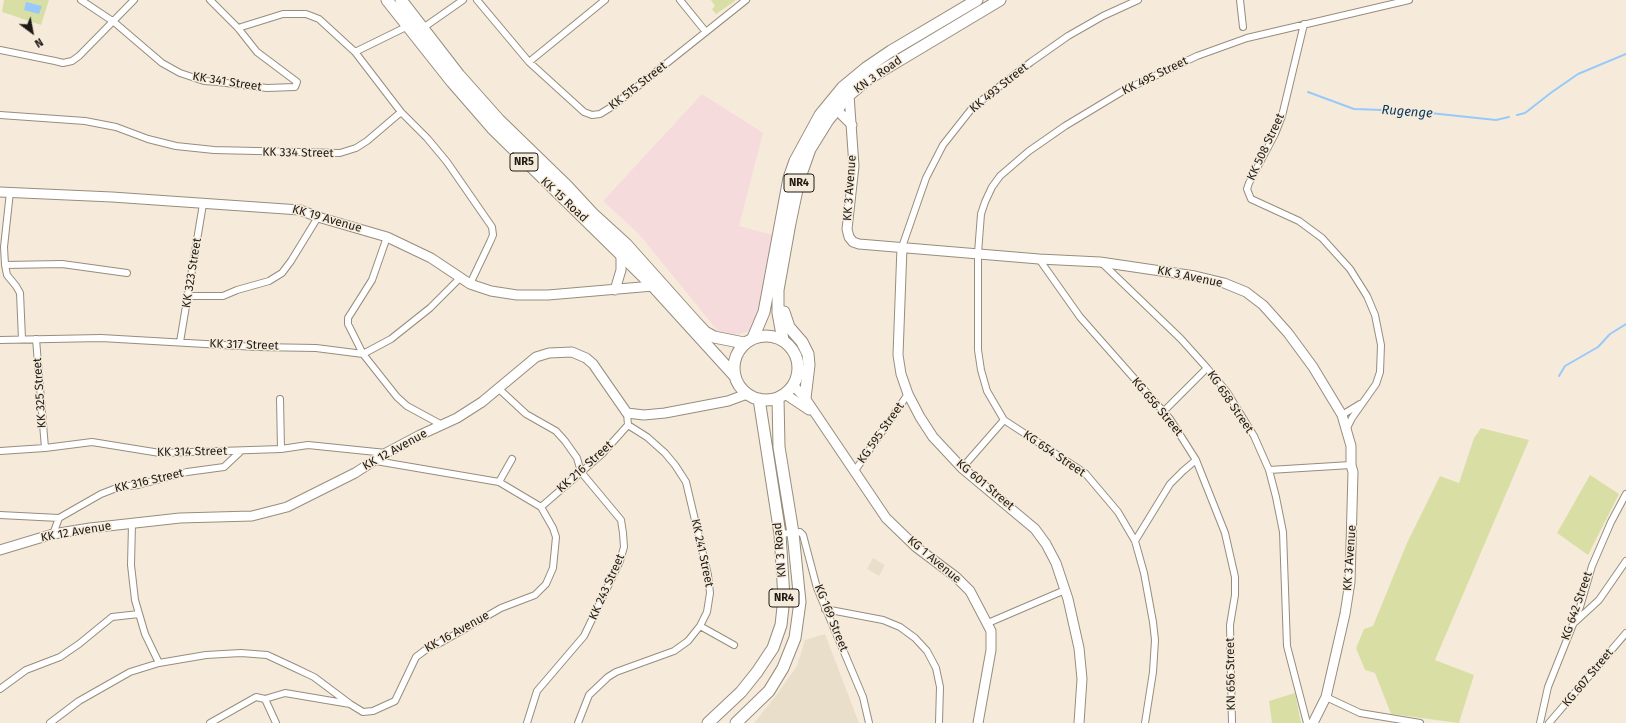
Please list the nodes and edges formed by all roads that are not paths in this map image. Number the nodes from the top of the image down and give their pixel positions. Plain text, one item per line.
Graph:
1 (81, 0) edge
2 (134, 0) edge
3 (210, 0) edge
4 (387, 0) edge
5 (401, 0) edge
6 (462, 0) edge
7 (477, 0) edge
8 (604, 0) edge
9 (680, 0) edge
10 (746, 0) edge
11 (977, 0) edge
12 (1000, 0) edge
13 (1138, 0) edge
14 (1240, 0) edge
15 (1409, 0) edge
16 (114, 22) junction
17 (1304, 24) junction
18 (406, 27) junction
19 (1243, 27) dead end
20 (238, 28) junction
21 (423, 28) junction
22 (706, 32) junction
23 (0, 50) edge
24 (355, 52) junction
25 (529, 62) junction
26 (846, 91) junction
27 (836, 109) junction
28 (401, 112) junction
29 (0, 115) edge
30 (852, 125) junction
31 (0, 192) edge
32 (10, 192) junction
33 (203, 204) junction
34 (318, 217) junction
35 (387, 237) junction
36 (902, 247) junction
37 (978, 253) junction
38 (621, 255) junction
39 (1039, 259) junction
40 (1100, 262) junction
41 (5, 265) junction
42 (127, 274) dead end
43 (3, 275) edge
44 (460, 278) junction
45 (470, 284) junction
46 (653, 286) junction
47 (776, 287) junction
48 (615, 290) junction
49 (189, 296) junction
50 (22, 339) junction
51 (36, 339) junction
52 (0, 340) edge
53 (783, 340) junction
54 (749, 341) junction
55 (180, 342) junction
56 (363, 354) junction
57 (1207, 368) junction
58 (734, 375) junction
59 (794, 385) junction
60 (498, 388) junction
61 (747, 394) junction
62 (908, 394) junction
63 (782, 396) junction
64 (805, 398) junction
65 (280, 399) dead end
66 (759, 399) junction
67 (1366, 400) junction
68 (1163, 412) junction
69 (627, 413) junction
70 (1342, 415) junction
71 (816, 416) junction
72 (1004, 420) junction
73 (442, 425) junction
74 (628, 425) junction
75 (1347, 428) junction
76 (45, 448) junction
77 (281, 449) junction
78 (0, 451) edge
79 (241, 451) junction
80 (386, 453) junction
81 (512, 459) dead end
82 (1196, 460) junction
83 (376, 461) junction
84 (1352, 465) junction
85 (962, 468) junction
86 (1269, 470) junction
87 (580, 472) junction
88 (854, 472) junction
89 (499, 482) junction
90 (1626, 494) edge
91 (541, 508) junction
92 (0, 515) edge
93 (59, 518) junction
94 (132, 524) junction
95 (793, 533) junction
96 (53, 534) junction
97 (780, 534) junction
98 (1135, 541) junction
99 (0, 550) edge
100 (1626, 561) edge
101 (1065, 590) junction
102 (826, 609) junction
103 (139, 614) junction
104 (988, 623) junction
105 (1574, 623) junction
106 (1230, 625) joint
107 (700, 626) junction
108 (1626, 633) edge
109 (734, 645) dead end
110 (159, 662) junction
111 (0, 689) edge
112 (1326, 697) junction
113 (265, 699) junction
114 (350, 704) junction
115 (50, 723) edge
116 (210, 723) edge
117 (276, 723) edge
118 (527, 723) edge
119 (578, 723) edge
120 (708, 723) edge
121 (736, 723) edge
122 (869, 723) edge
123 (939, 723) edge
124 (978, 723) edge
125 (1079, 723) edge
126 (1145, 723) edge
127 (1232, 723) edge
128 (1307, 723) edge
129 (1313, 723) edge
130 (1420, 723) edge
131 (1540, 723) edge
132 (1549, 723) edge

1 - 16 street, KK 341 Street
2 - 16 street
3 - 20 street
4 - 18 highway, KK 15 Road / NR5
5 - 21 highway, KK 15 Road / NR5
6 - 21 street
7 - 25 street, KK 515 Street
8 - 25 street
9 - 22 street
10 - 22 street, KK 515 Street
11 - 26 highway, KN 3 Road / NR4
12 - 26 highway, KN 3 Road / NR4
13 - 36 street, KK 493 Street
14 - 19 street
15 - 17 street, KK 495 Street
16 - 20 street, KK 341 Street
16 - 23 street
17 - 37 street, KK 495 Street
17 - 67 street, KK 508 Street
18 - 24 street
18 - 38 highway, KK 15 Road / NR5
20 - 24 street
21 - 54 highway, KK 15 Road / NR5
22 - 25 street, KK 515 Street
24 - 28 street
26 - 27 highway, KN 3 Road / NR4
26 - 30 street, KK 3 Avenue
26 - 47 highway, KN 3 Road / NR4
27 - 30 street
27 - 47 highway, KN 3 Road / NR4
28 - 29 street, KK 334 Street
28 - 45 street
30 - 36 street, KK 3 Avenue
31 - 32 street, KK 19 Avenue
32 - 33 street, KK 19 Avenue
32 - 41 street
33 - 34 street, KK 19 Avenue
33 - 49 street, KK 323 Street
34 - 35 street, KK 19 Avenue
34 - 49 street
35 - 44 street, KK 19 Avenue
35 - 56 street
36 - 37 street, KK 3 Avenue
36 - 62 street, KG 601 Street
37 - 39 street, KK 3 Avenue
37 - 72 street, KG 654 Street
38 - 46 highway, KK 15 Road / NR5
38 - 48 street
39 - 40 street, KK 3 Avenue
39 - 68 street, KG 656 Street
40 - 57 street, KG 658 Street
40 - 70 street, KK 3 Avenue
41 - 42 street
41 - 43 street
43 - 50 street
44 - 45 street, KK 19 Avenue
44 - 56 street
45 - 48 street, KK 19 Avenue
46 - 48 street, KK 19 Avenue
46 - 58 highway, KK 15 Road / NR5
47 - 53 highway
47 - 54 highway
47 - 64 highway
49 - 55 street, KK 323 Street
50 - 51 street, KK 317 Street
50 - 52 street, KK 317 Street
51 - 55 street, KK 317 Street
51 - 76 street, KK 325 Street
53 - 54 highway
53 - 59 highway
54 - 58 highway
55 - 56 street, KK 317 Street
56 - 73 street
57 - 68 street
57 - 86 street, KG 658 Street
58 - 61 highway
59 - 63 highway
59 - 64 street, KG 1 Avenue
60 - 69 street, KK 12 Avenue
60 - 73 street, KK 12 Avenue
60 - 87 street, KK 243 Street
61 - 66 highway
61 - 69 street
62 - 85 street, KG 601 Street
62 - 88 street, KG 595 Street
63 - 66 highway
63 - 71 street, KG 1 Avenue
63 - 95 highway, KN 3 Road / NR4
64 - 71 street, KG 1 Avenue
65 - 77 street
66 - 97 highway, KN 3 Road / NR4
67 - 70 street, KK 508 Street
67 - 75 street, KK 508 Street
68 - 82 street, KG 656 Street
69 - 74 street
70 - 75 street, KK 3 Avenue
71 - 88 street, KG 1 Avenue
72 - 85 street
72 - 98 street, KG 654 Street
73 - 80 street, KK 12 Avenue
74 - 87 street, KK 216 Street
74 - 107 street, KK 241 Street
75 - 84 street, KK 3 Avenue
76 - 78 street, KK 314 Street
76 - 79 street, KK 314 Street
77 - 79 street, KK 314 Street
77 - 80 street, KK 314 Street
79 - 93 street, KK 316 Street
80 - 83 street, KK 12 Avenue
81 - 89 street
82 - 98 street
82 - 106 street, KG 656 Street
83 - 89 street, KK 16 Avenue
83 - 94 street, KK 12 Avenue
84 - 86 street
84 - 112 street, KK 3 Avenue
85 - 101 street, KG 601 Street
86 - 128 street, KG 658 Street
87 - 91 street, KK 216 Street
87 - 118 street, KK 243 Street
88 - 104 street, KG 1 Avenue
89 - 91 street, KK 16 Avenue
90 - 105 street, KG 642 Street
91 - 114 street, KK 16 Avenue
92 - 93 street
93 - 96 street
94 - 96 street, KK 12 Avenue
94 - 103 street
95 - 97 street
95 - 102 street, KG 169 Street
95 - 121 highway, KN 3 Road / NR4
96 - 99 street, KK 12 Avenue
97 - 120 highway, KN 3 Road / NR4
98 - 126 street, KG 654 Street
100 - 105 street
101 - 104 street
101 - 125 street, KG 601 Street
102 - 122 street, KG 169 Street
102 - 123 street
103 - 110 street
103 - 111 street
104 - 124 street, KG 1 Avenue
105 - 131 street, KG 642 Street
106 - 127 street, KN 656 Street
107 - 109 street
107 - 119 street, KK 241 Street
108 - 132 street, KG 607 Street
110 - 114 street, KK 16 Avenue
110 - 115 street, KK 16 Avenue
112 - 129 street, KK 3 Avenue
112 - 130 street
113 - 114 street
113 - 116 street
113 - 117 street

